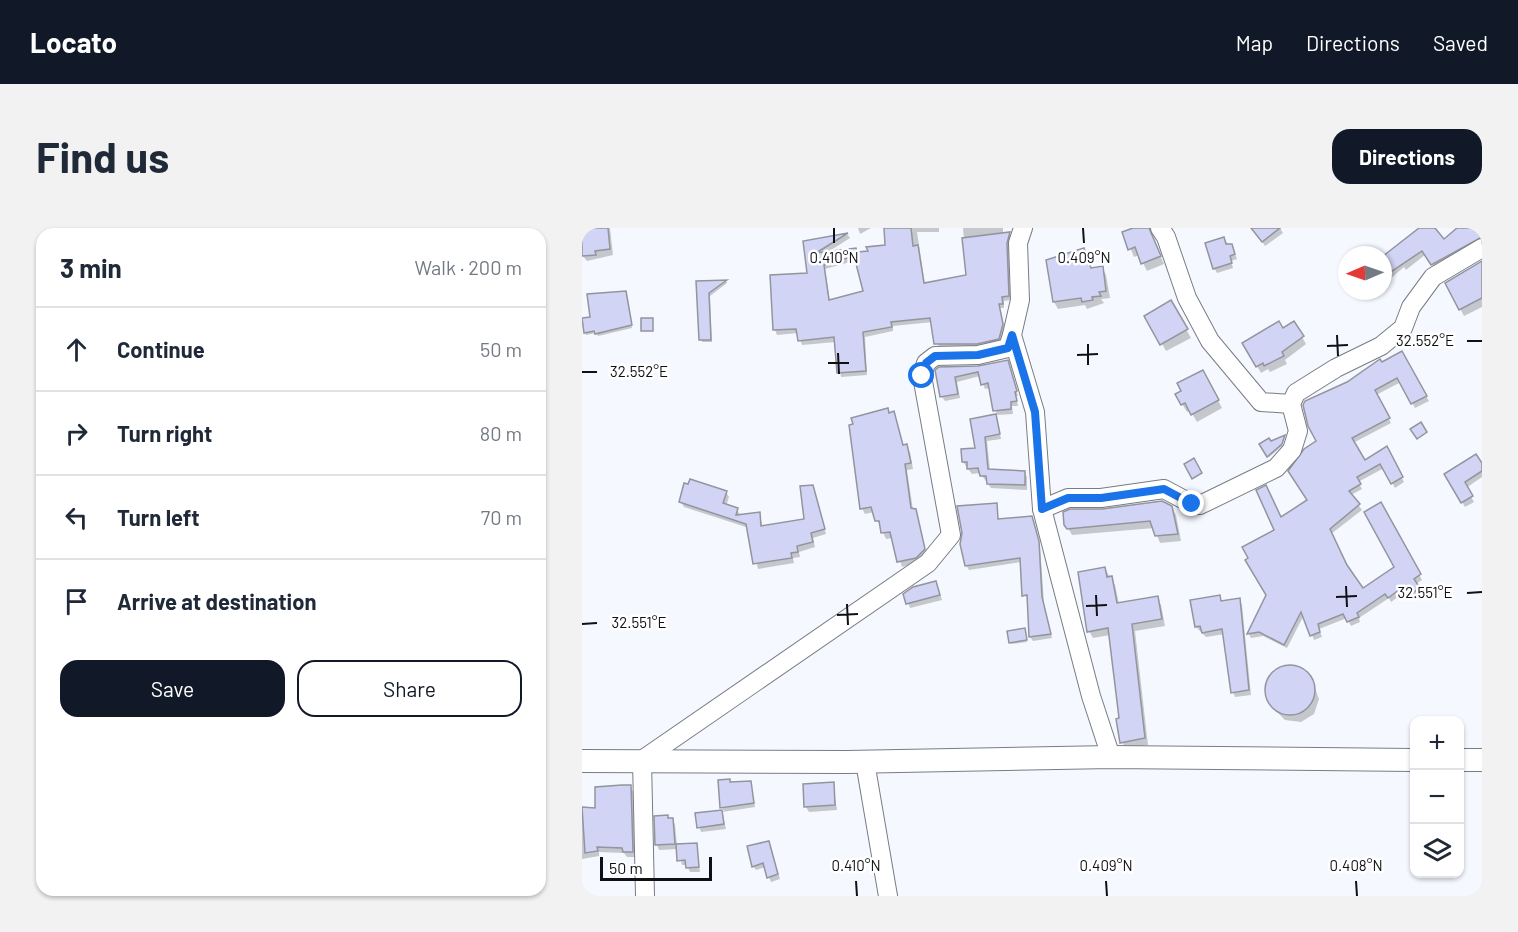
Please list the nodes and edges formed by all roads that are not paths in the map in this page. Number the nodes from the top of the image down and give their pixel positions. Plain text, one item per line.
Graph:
1 (1023, 228) edge
2 (1160, 228) edge
3 (1482, 248) edge
4 (1012, 335) junction
5 (1292, 404) junction
6 (1042, 509) junction
7 (1111, 757) junction
8 (642, 760) junction
9 (1410, 760) edge
10 (1464, 760) edge
11 (1482, 760) edge
12 (582, 761) edge
13 (865, 762) junction
14 (645, 896) edge
15 (888, 896) edge

1 - 4 street
2 - 5 street
3 - 5 street
4 - 6 street
4 - 8 street
5 - 6 street
6 - 7 street
7 - 9 street
7 - 13 street
8 - 12 street
8 - 13 street
8 - 14 street
10 - 11 street
13 - 15 street

